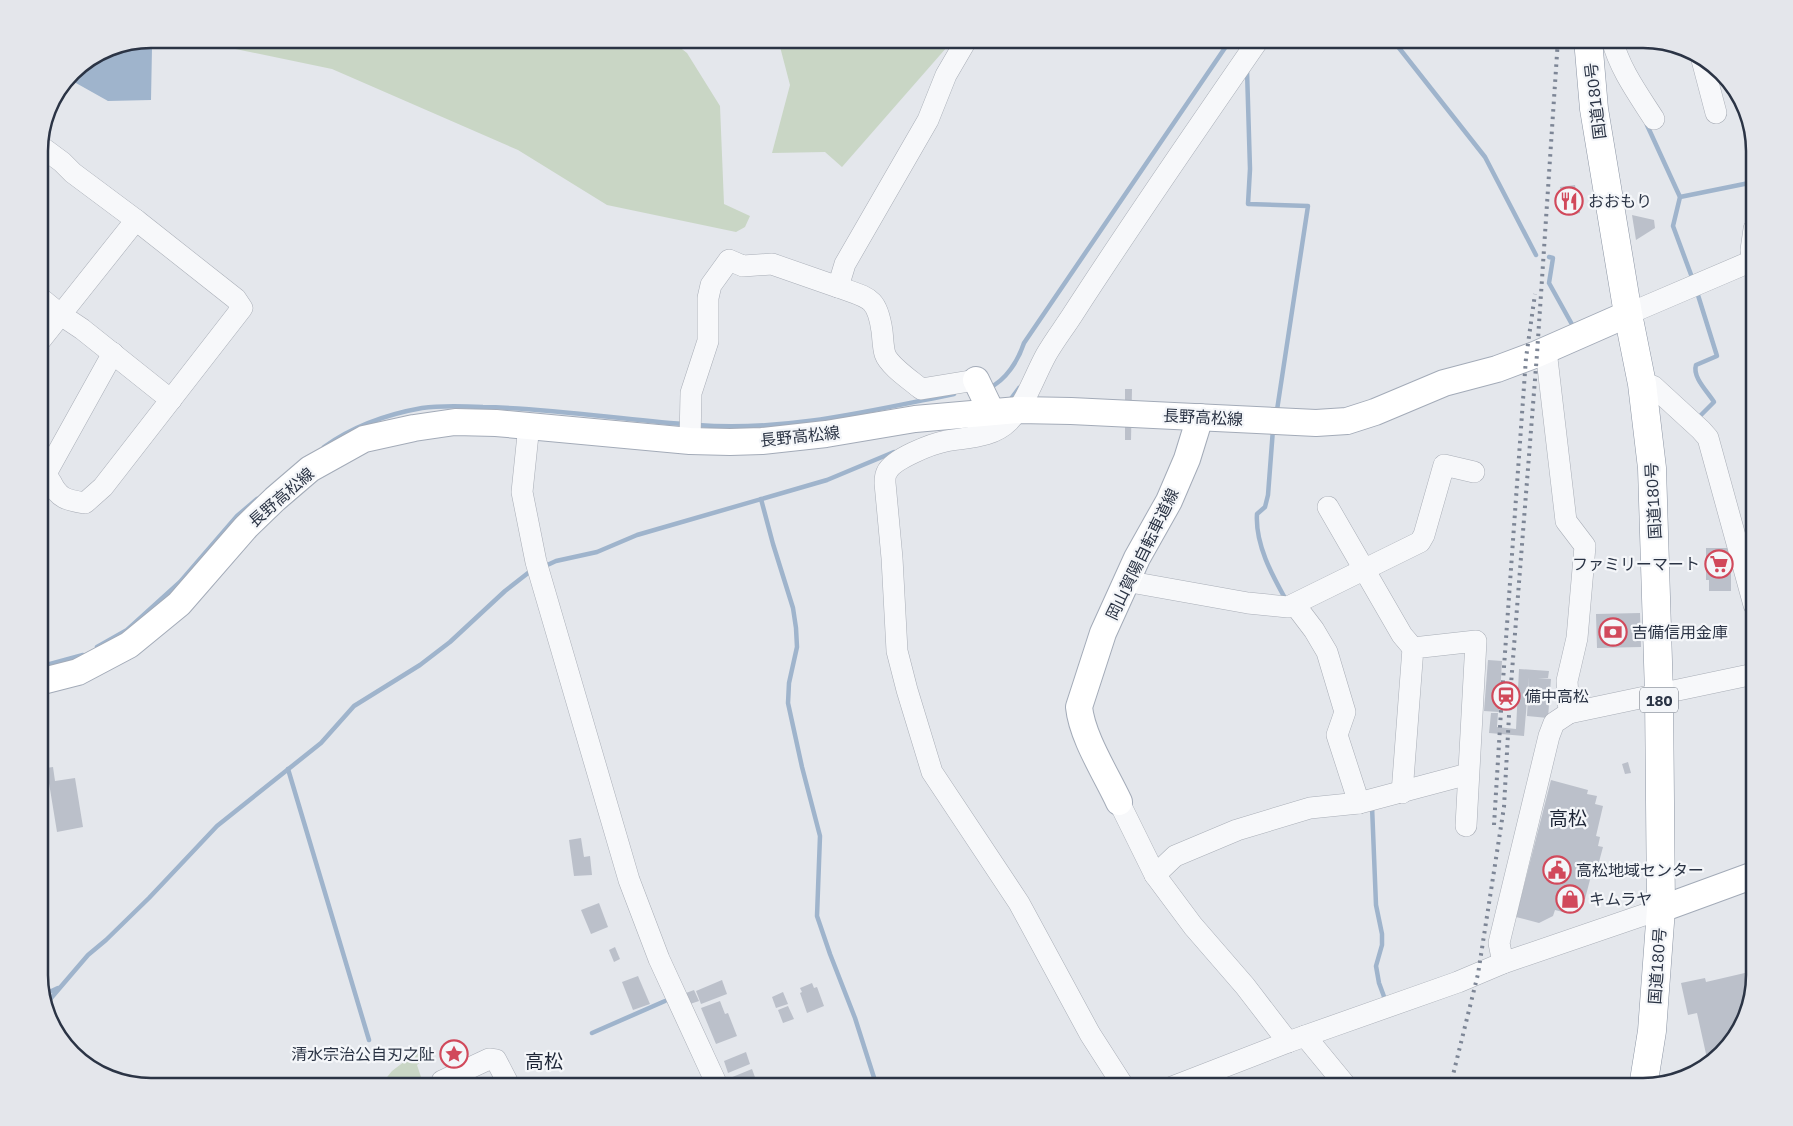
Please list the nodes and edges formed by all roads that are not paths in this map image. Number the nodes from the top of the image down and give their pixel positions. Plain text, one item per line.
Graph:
1 (962, 48) edge
2 (1253, 48) edge
3 (1589, 48) edge
4 (1616, 48) edge
5 (1704, 68) edge
6 (1716, 113) dead end
7 (1654, 119) dead end
8 (48, 152) edge
9 (136, 220) junction
10 (1746, 267) edge
11 (838, 287) junction
12 (48, 304) edge
13 (1628, 314) junction
14 (61, 315) junction
15 (48, 331) edge
16 (1546, 350) junction
17 (113, 354) junction
18 (1642, 384) junction
19 (982, 393) junction
20 (170, 400) junction
21 (1018, 410) junction
22 (1200, 417) junction
23 (529, 425) junction
24 (690, 432) junction
25 (48, 470) edge
26 (1474, 472) dead end
27 (48, 478) edge
28 (1328, 506) dead end
29 (1364, 570) junction
30 (1746, 576) edge
31 (1125, 581) junction
32 (1292, 606) junction
33 (1413, 648) junction
34 (1746, 676) edge
35 (48, 680) edge
36 (1659, 694) junction
37 (1569, 713) junction
38 (1468, 774) junction
39 (1402, 793) junction
40 (1366, 801) junction
41 (1119, 802) joint
42 (1466, 826) dead end
43 (1155, 875) junction
44 (1746, 878) edge
45 (1661, 909) junction
46 (1503, 963) junction
47 (1291, 1038) junction
48 (450, 1078) edge
49 (506, 1078) edge
50 (714, 1078) edge
51 (1118, 1078) edge
52 (1194, 1078) edge
53 (1337, 1078) edge
54 (1644, 1078) edge

1 - 11 street
2 - 21 street
3 - 13 highway, 国道180号 / 180
4 - 7 street
5 - 6 street
8 - 9 street
9 - 14 street
9 - 20 street
10 - 13 street
11 - 19 street
11 - 24 street
12 - 14 street
13 - 16 main road, 長野高松線
13 - 18 highway, 国道180号 / 180
14 - 15 street
14 - 17 street
16 - 22 main road, 長野高松線
16 - 37 street
17 - 20 street
17 - 25 street
18 - 30 street
18 - 36 highway, 国道180号 / 180
19 - 21 main road, 長野高松線
19 - 24 main road, 長野高松線
20 - 27 street
21 - 22 main road, 長野高松線
21 - 51 street
22 - 31 main road, 岡山賀陽自転車道線
23 - 24 main road, 長野高松線
23 - 35 main road, 長野高松線
23 - 50 street
26 - 29 street
28 - 29 street
29 - 32 street
29 - 33 street
31 - 32 street
31 - 41 main road, 岡山賀陽自転車道線
32 - 40 street
33 - 38 street
33 - 39 street
34 - 36 street
36 - 37 street
36 - 45 highway, 国道180号 / 180
37 - 46 street
38 - 39 street
38 - 42 street
39 - 40 street
40 - 43 street
41 - 43 street
43 - 47 street
44 - 45 main road
45 - 46 street
45 - 54 highway, 国道180号 / 180
46 - 47 street
47 - 52 street
47 - 53 street
48 - 49 street

